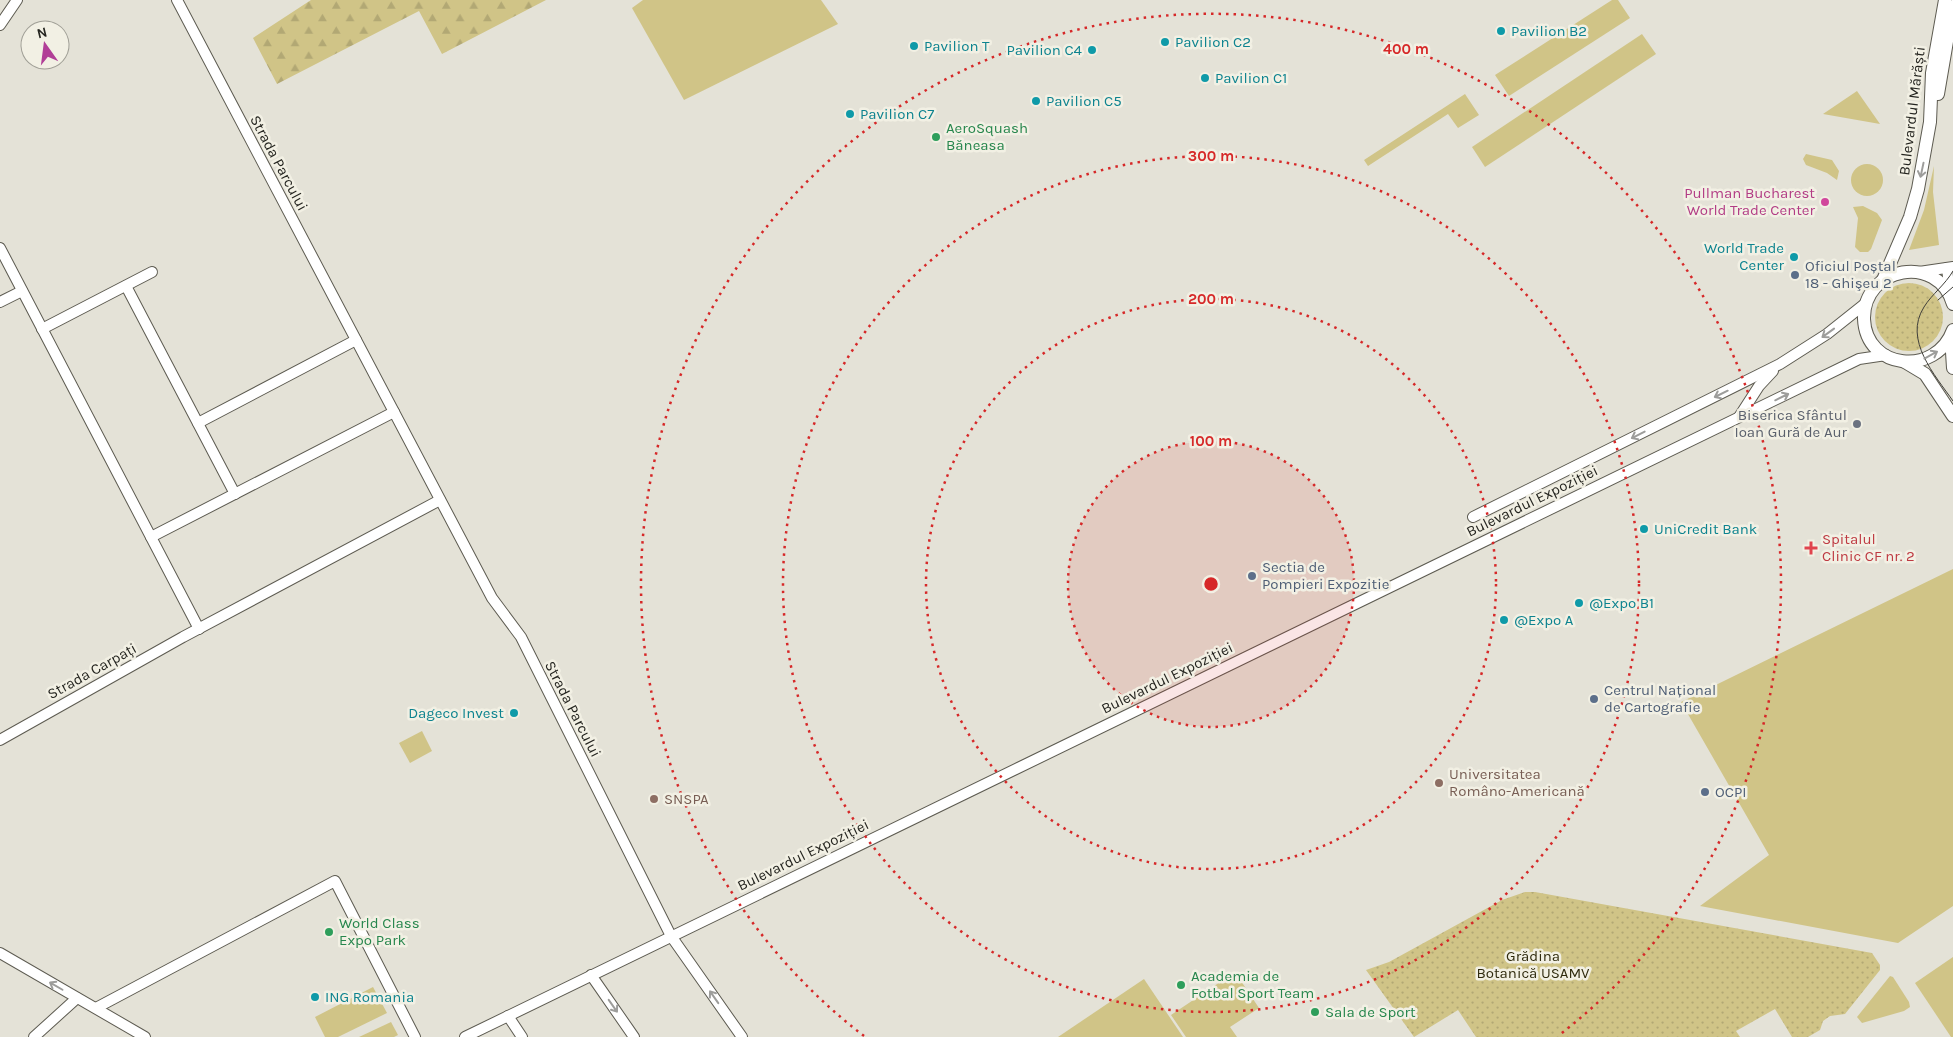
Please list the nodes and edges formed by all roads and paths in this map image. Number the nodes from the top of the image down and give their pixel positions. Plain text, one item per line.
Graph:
1 (17, 0) edge
2 (177, 0) edge
3 (1945, 0) edge
4 (1953, 6) edge
5 (0, 25) edge
6 (1930, 122) junction
7 (0, 248) edge
8 (1950, 268) edge
9 (152, 272) dead end
10 (1919, 272) junction
11 (1882, 280) junction
12 (126, 286) junction
13 (22, 291) junction
14 (1952, 299) edge
15 (0, 302) edge
16 (1866, 303) junction
17 (42, 329) junction
18 (1952, 333) edge
19 (356, 340) junction
20 (1886, 355) junction
21 (1905, 362) junction
22 (1780, 364) junction
23 (1953, 368) edge
24 (394, 412) junction
25 (1953, 416) edge
26 (1738, 418) junction
27 (198, 423) junction
28 (235, 494) junction
29 (440, 500) junction
30 (1473, 518) dead end
31 (150, 537) junction
32 (199, 629) junction
33 (0, 740) edge
34 (671, 936) junction
35 (0, 953) edge
36 (591, 975) junction
37 (77, 998) junction
38 (96, 1008) junction
39 (508, 1016) junction
40 (34, 1037) edge
41 (145, 1037) edge
42 (414, 1037) edge
43 (465, 1037) edge
44 (522, 1037) edge
45 (634, 1037) edge
46 (742, 1037) edge

1 - 5 street
2 - 19 street, Strada Parcului
3 - 6 main road, Bulevardul Mărăști
4 - 6 main road
6 -> 11 main road, Bulevardul Mărăști
7 - 13 street
8 - 10 street
8 - 14 street
9 - 12 street
10 - 11 main road
10 - 14 main road
11 - 16 main road, Bulevardul Mărăști
12 - 17 street
12 - 27 street
13 - 15 street
13 - 17 street
16 - 20 main road
16 -> 22 street, Bulevardul Expoziției
17 - 31 street
21 -> 18 main road
18 - 23 main road
19 - 24 street, Strada Parcului
19 - 27 street
20 - 21 main road
26 -> 20 street, Bulevardul Expoziției
21 - 25 main road
22 - 26 street
22 -> 30 street, Bulevardul Expoziției
24 - 28 street
24 - 29 street, Strada Parcului
26 - 34 street, Bulevardul Expoziției
27 - 28 street
28 - 31 street
29 - 32 street
29 - 34 street, Strada Parcului
31 - 32 street
32 - 33 street, Strada Carpați
34 - 36 street, Bulevardul Expoziției
46 -> 34 street, Strada Parcului
37 -> 35 street
36 - 39 street, Bulevardul Expoziției
36 -> 45 street
37 - 38 street
37 - 40 street
38 - 41 street
38 - 42 street
39 - 43 street, Bulevardul Expoziției
39 - 44 street

